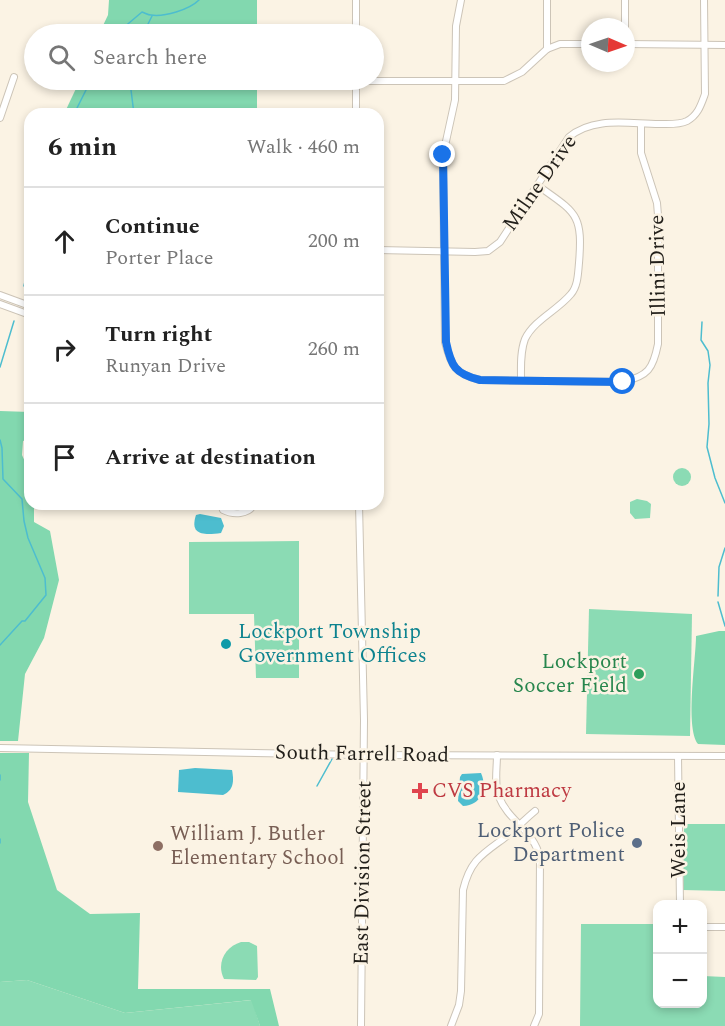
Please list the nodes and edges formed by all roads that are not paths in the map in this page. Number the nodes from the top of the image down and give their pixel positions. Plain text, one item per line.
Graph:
1 (356, 0) edge
2 (461, 0) edge
3 (547, 0) edge
4 (625, 0) edge
5 (704, 0) edge
6 (625, 18) edge
7 (356, 24) edge
8 (581, 44) edge
9 (635, 44) edge
10 (704, 45) junction
11 (725, 45) edge
12 (547, 49) junction
13 (14, 77) dead end
14 (384, 81) edge
15 (455, 83) junction
16 (356, 90) edge
17 (356, 108) edge
18 (0, 118) edge
19 (641, 124) junction
20 (537, 185) junction
21 (384, 250) edge
22 (445, 252) junction
23 (0, 295) edge
24 (0, 304) edge
25 (24, 304) edge
26 (24, 313) edge
27 (521, 380) junction
28 (223, 510) edge
29 (252, 510) edge
30 (359, 510) edge
31 (0, 748) edge
32 (364, 755) junction
33 (497, 755) junction
34 (678, 756) junction
35 (725, 756) edge
36 (535, 811) dead end
37 (520, 824) junction
38 (680, 900) edge
39 (707, 927) edge
40 (725, 927) edge
41 (451, 1024) edge
42 (361, 1026) edge
43 (460, 1026) edge
44 (534, 1026) edge

1 - 7 street
2 - 15 street
3 - 12 street
4 - 6 street
5 - 10 street, Milne Drive
8 - 12 street
9 - 10 street
10 - 11 street
10 - 19 street, Milne Drive
12 - 15 street
13 - 18 street
14 - 15 street
15 - 22 street
16 - 17 street
19 - 20 street, Milne Drive
19 - 27 street, Illini Drive
20 - 22 street, Milne Drive
20 - 27 street
21 - 22 street, Milne Drive
22 - 27 street
23 - 25 street
24 - 26 street
28 - 29 street
30 - 32 street, East Division Street
31 - 32 street, South Farrell Road
32 - 33 street, South Farrell Road
32 - 42 street, East Division Street
33 - 34 street, South Farrell Road
33 - 37 street
34 - 35 street, South Farrell Road
34 - 38 street, Weis Lane
36 - 37 street
37 - 41 street
37 - 44 street
39 - 40 street
41 - 43 street

